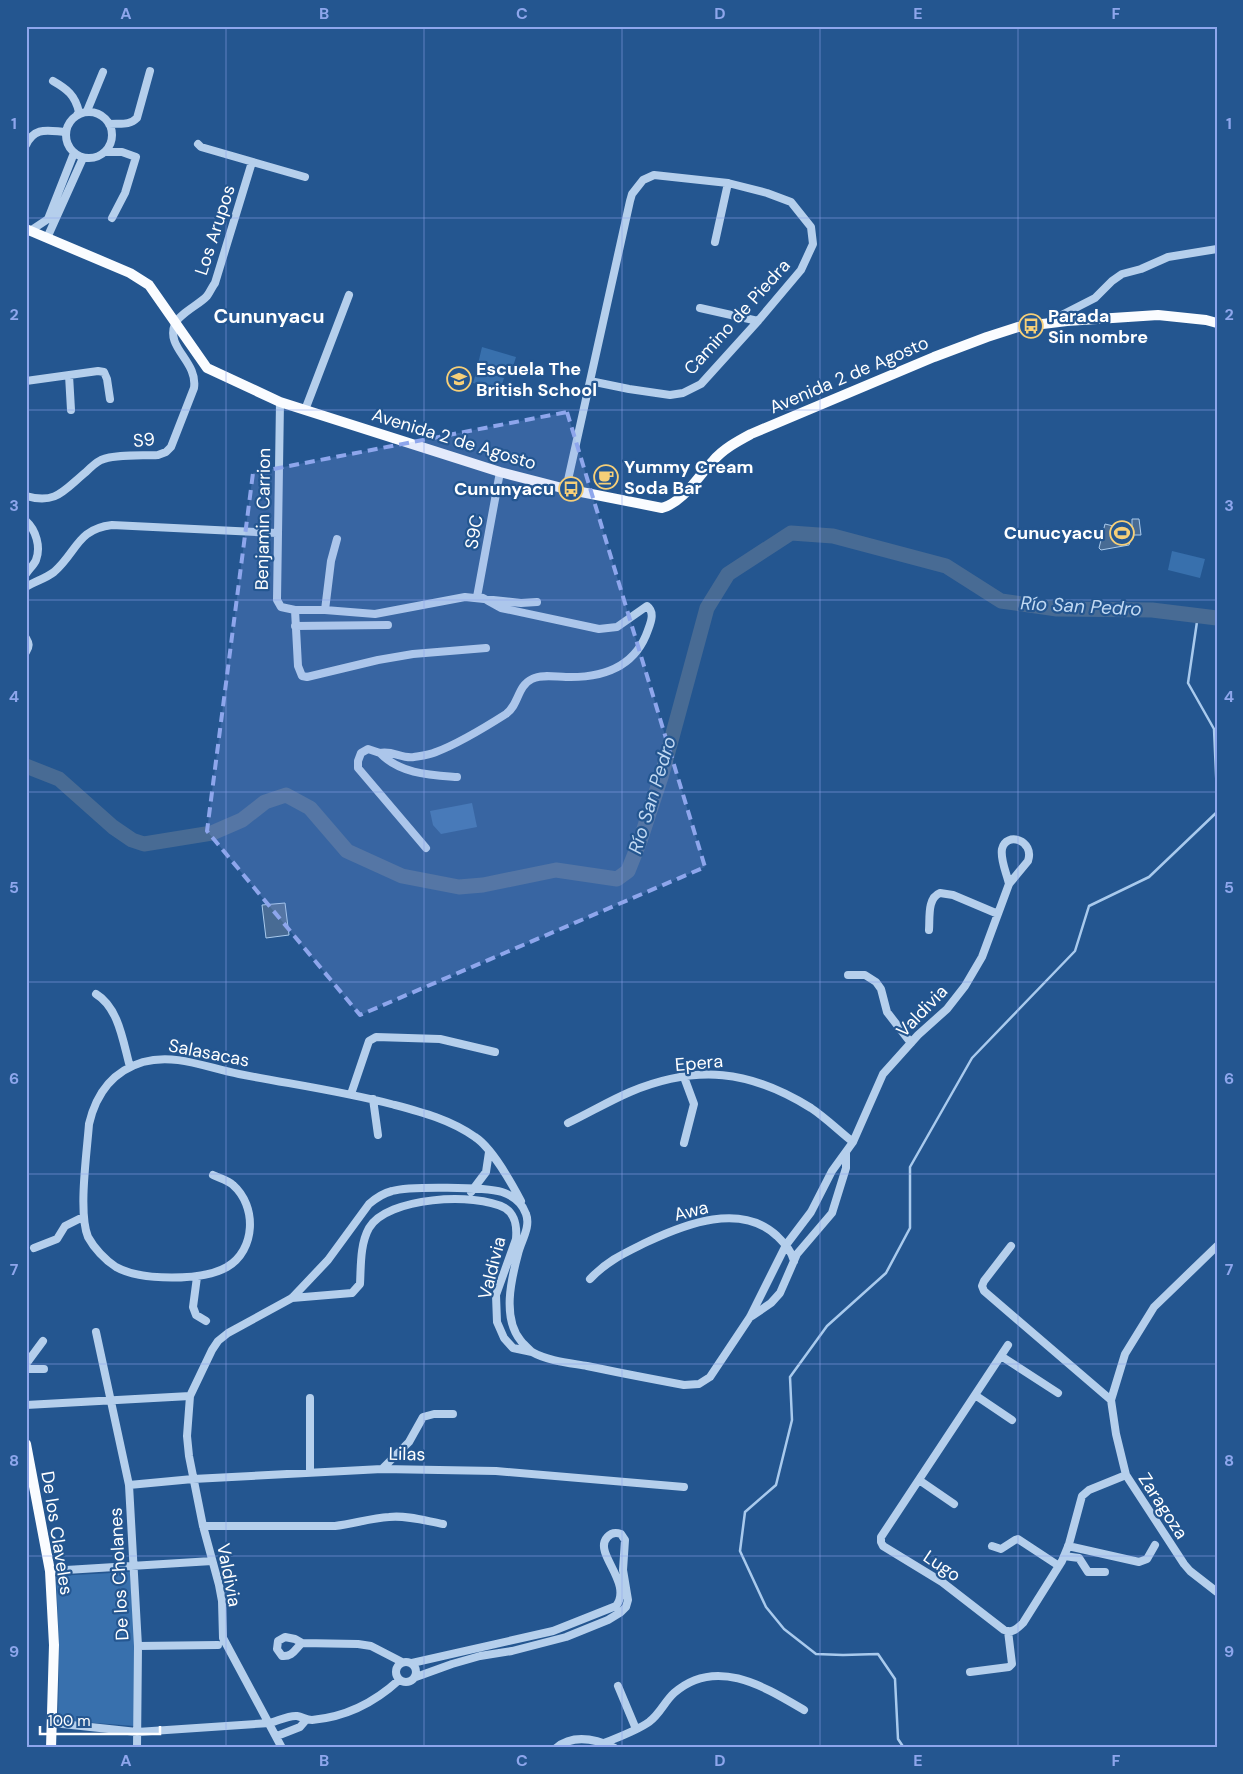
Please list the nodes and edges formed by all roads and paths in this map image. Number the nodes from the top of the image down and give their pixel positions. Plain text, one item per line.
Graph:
1 (103, 72) dead end
2 (150, 72) dead end
3 (53, 81) dead end
4 (87, 111) junction
5 (77, 115) junction
6 (109, 124) junction
7 (66, 132) junction
8 (198, 144) dead end
9 (26, 145) edge
10 (106, 152) junction
11 (74, 153) junction
12 (83, 158) junction
13 (252, 162) junction
14 (305, 177) dead end
15 (728, 183) junction
16 (112, 218) dead end
17 (28, 230) edge
18 (47, 238) junction
19 (715, 242) dead end
20 (1217, 249) edge
21 (349, 295) dead end
22 (700, 308) dead end
23 (758, 321) junction
24 (176, 322) junction
25 (1217, 324) edge
26 (1042, 325) junction
27 (69, 375) junction
28 (26, 381) edge
29 (590, 381) junction
30 (110, 399) dead end
31 (280, 402) junction
32 (71, 410) dead end
33 (305, 410) junction
34 (500, 472) junction
35 (566, 489) junction
36 (26, 496) edge
37 (26, 521) edge
38 (277, 533) junction
39 (337, 539) dead end
40 (26, 574) edge
41 (26, 587) edge
42 (480, 597) junction
43 (537, 602) dead end
44 (295, 610) junction
45 (325, 610) junction
46 (388, 625) dead end
47 (295, 626) junction
48 (26, 638) edge
49 (486, 648) dead end
50 (26, 652) edge
51 (380, 753) junction
52 (457, 778) dead end
53 (426, 848) dead end
54 (1009, 884) junction
55 (998, 914) junction
56 (929, 930) dead end
57 (848, 975) dead end
58 (96, 994) dead end
59 (911, 1043) junction
60 (495, 1052) dead end
61 (130, 1066) junction
62 (684, 1077) junction
63 (351, 1094) junction
64 (373, 1099) junction
65 (568, 1123) dead end
66 (378, 1135) dead end
67 (852, 1142) junction
68 (684, 1143) dead end
69 (489, 1152) junction
70 (846, 1153) junction
71 (213, 1175) dead end
72 (474, 1189) junction
73 (466, 1199) junction
74 (521, 1202) junction
75 (84, 1217) junction
76 (786, 1245) junction
77 (1011, 1246) dead end
78 (1217, 1246) edge
79 (34, 1248) dead end
80 (515, 1252) junction
81 (794, 1261) junction
82 (197, 1277) junction
83 (590, 1279) dead end
84 (292, 1298) junction
85 (750, 1317) junction
86 (206, 1321) dead end
87 (96, 1332) dead end
88 (43, 1341) dead end
89 (1008, 1345) dead end
90 (532, 1352) junction
91 (1001, 1356) junction
92 (26, 1364) edge
93 (26, 1368) edge
94 (44, 1369) dead end
95 (1058, 1393) dead end
96 (975, 1395) junction
97 (190, 1396) junction
98 (310, 1398) dead end
99 (111, 1400) junction
100 (1111, 1400) junction
101 (26, 1405) edge
102 (453, 1414) dead end
103 (1012, 1420) dead end
104 (26, 1444) edge
105 (382, 1469) junction
106 (310, 1472) junction
107 (1126, 1475) junction
108 (193, 1479) junction
109 (919, 1480) junction
110 (129, 1485) junction
111 (684, 1487) dead end
112 (954, 1504) dead end
113 (443, 1524) dead end
114 (203, 1526) junction
115 (1155, 1545) dead end
116 (992, 1546) dead end
117 (1068, 1546) junction
118 (1064, 1556) junction
119 (212, 1561) junction
120 (135, 1566) junction
121 (1059, 1566) junction
122 (50, 1571) junction
123 (1105, 1572) dead end
124 (1217, 1592) edge
125 (1008, 1632) junction
126 (302, 1643) dead end
127 (218, 1645) dead end
128 (138, 1646) junction
129 (402, 1662) junction
130 (412, 1663) junction
131 (970, 1672) dead end
132 (416, 1677) junction
133 (399, 1680) junction
134 (618, 1686) dead end
135 (804, 1710) dead end
136 (306, 1720) junction
137 (53, 1723) junction
138 (270, 1724) junction
139 (636, 1729) junction
140 (138, 1732) junction
141 (277, 1736) junction
142 (604, 1743) junction
143 (51, 1748) edge
144 (137, 1748) edge
145 (282, 1748) edge
146 (556, 1748) edge
147 (615, 1748) edge

1 - 4 street
2 - 6 street
3 - 5 street
4 - 5 street
4 - 6 street
5 - 7 street
6 - 10 street
7 - 9 street
7 - 11 street
8 - 13 street
10 - 12 street
10 - 16 street
11 - 12 street
11 - 17 street
12 - 18 street
13 - 14 street
13 - 24 street, Los Arupos
15 - 19 street
15 - 23 street, Camino de Piedra
15 - 29 street, Camino de Piedra
17 - 18 main road, Avenida 2 de Agosto
18 - 24 main road, Avenida 2 de Agosto
20 - 26 street
21 - 33 street
22 - 23 street
23 - 29 street, Camino de Piedra
24 - 31 main road, Avenida 2 de Agosto
24 - 36 street, S9
25 - 26 main road, Avenida 2 de Agosto
26 - 35 main road, Avenida 2 de Agosto
27 - 28 street
27 - 30 street
27 - 32 street
29 - 35 street, Camino de Piedra
31 - 33 main road, Avenida 2 de Agosto
31 - 38 street, Benjamin Carrion
33 - 34 main road, Avenida 2 de Agosto
34 - 35 main road, Avenida 2 de Agosto
34 - 42 street, S9C
37 - 40 street
38 - 41 street
38 - 44 street, Benjamin Carrion
39 - 45 street
42 - 43 street
42 - 45 street
42 - 51 street
44 - 45 street
44 - 47 street
46 - 47 street
47 - 49 street
48 - 50 street
51 - 52 street
51 - 53 street
54 - 54 street, Valdivia
54 - 55 street, Valdivia
55 - 56 street
55 - 59 street, Valdivia
57 - 59 street
58 - 61 street
59 - 67 street, Valdivia
60 - 63 street
61 - 63 street, Salasacas
61 - 75 street, Salasacas
62 - 65 street, Epera
62 - 67 street, Epera
62 - 68 street
63 - 64 street, Salasacas
64 - 66 street
64 - 69 street, Salasacas
67 - 70 street, Valdivia
69 - 72 street
69 - 74 street, Salasacas
70 - 76 street, Valdivia
70 - 81 street, Valdivia
71 - 82 street, Salasacas
72 - 73 street
72 - 74 street
72 - 84 street
73 - 80 street, Valdivia
73 - 84 street, Valdivia
74 - 80 street, Salasacas
75 - 79 street
75 - 82 street, Salasacas
76 - 81 street, Awa
76 - 83 street, Awa
76 - 85 street, Valdivia
77 - 100 street
78 - 100 street, Zaragoza
80 - 90 street
80 - 90 street, Valdivia
81 - 85 street, Valdivia
82 - 86 street
84 - 97 street
85 - 90 street, Valdivia
87 - 99 street, De los Cholanes
88 - 92 street
89 - 91 street, Lugo
91 - 95 street
91 - 96 street, Lugo
93 - 94 street
96 - 103 street
96 - 109 street, Lugo
97 - 99 street
97 - 108 street, Valdivia
98 - 106 street
99 - 101 street
99 - 110 street, De los Cholanes
100 - 107 street, Zaragoza
102 - 105 street
104 - 122 main road, De los Claveles
105 - 106 street, Lilas
105 - 111 street, Lilas
106 - 108 street, Lilas
107 - 117 street
107 - 124 street, Zaragoza
108 - 110 street, Lilas
108 - 114 street, Valdivia
109 - 112 street
109 - 125 street, Lugo
110 - 120 street, De los Cholanes
113 - 114 street
114 - 119 street, Valdivia
115 - 117 street
116 - 121 street
117 - 118 street
118 - 121 street
118 - 123 street
119 - 120 street
119 - 138 street, Valdivia
120 - 122 street
120 - 128 street, De los Cholanes
121 - 125 street
122 - 137 main road, De los Claveles
125 - 131 street
126 - 129 street
127 - 128 street
128 - 140 street, De los Cholanes
129 - 130 street
129 - 133 street
130 - 132 street
130 - 132 street
132 - 133 street
133 - 136 street
134 - 139 street
135 - 139 street
136 - 138 street
136 - 141 street
137 - 140 street
137 - 143 main road, De los Claveles
138 - 140 street
138 - 141 street, Valdivia
139 - 142 street
140 - 144 street, De los Cholanes
141 - 145 street, Valdivia
142 - 146 street
142 - 147 street

